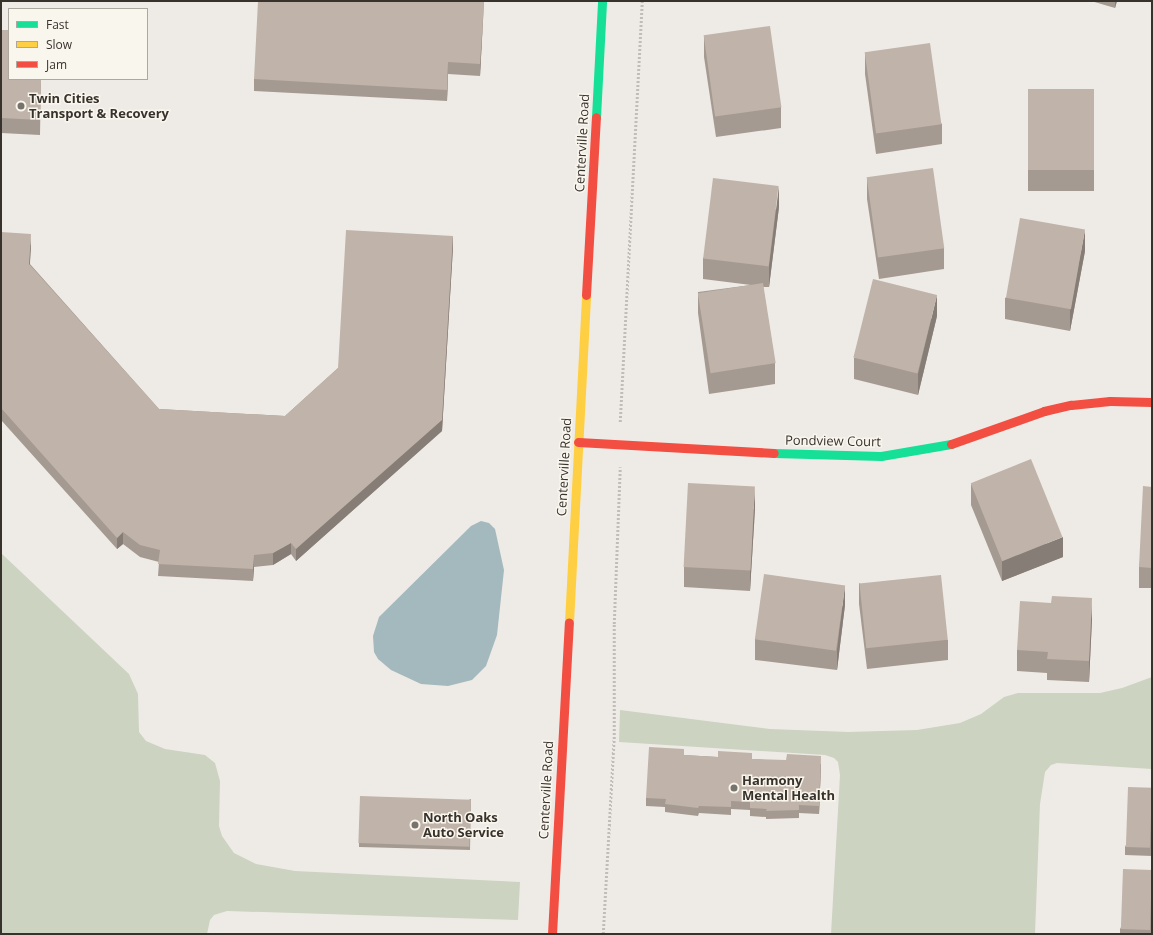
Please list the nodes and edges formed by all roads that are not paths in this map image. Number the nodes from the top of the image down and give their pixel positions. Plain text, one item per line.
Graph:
1 (602, 1) edge
2 (1152, 402) edge
3 (578, 442) junction
4 (552, 934) edge

1 - 3 street, Centerville Road
2 - 3 street, Pondview Court
3 - 4 street, Centerville Road

